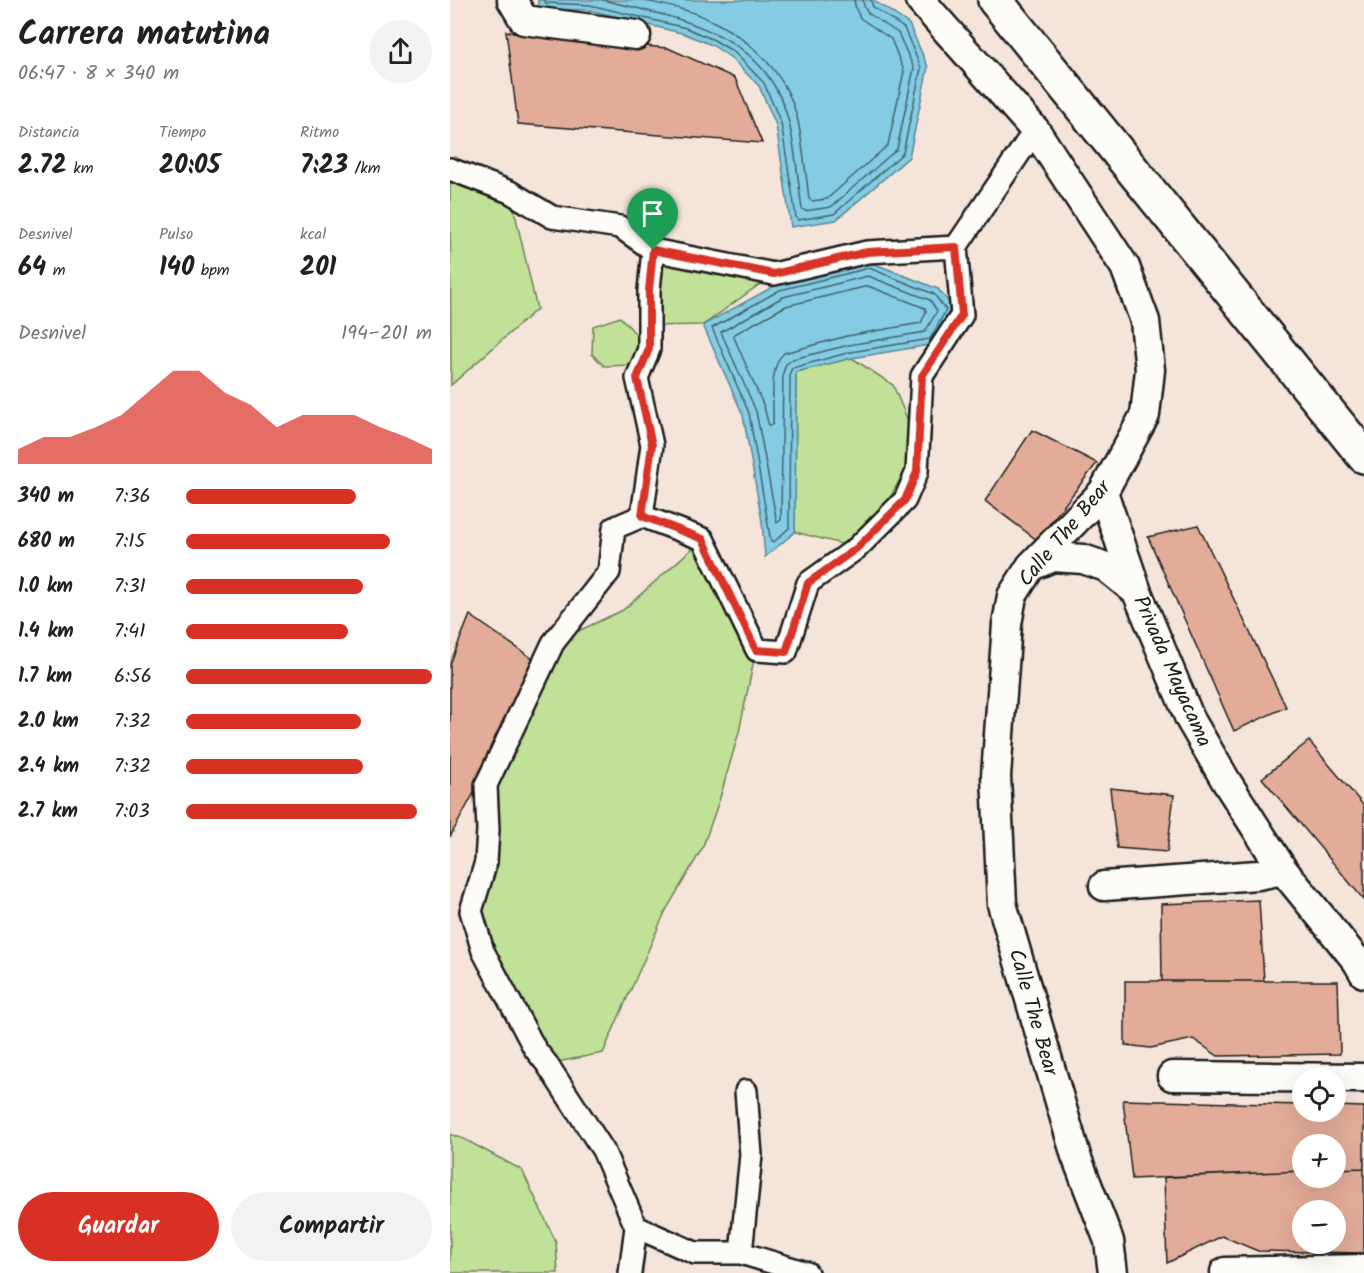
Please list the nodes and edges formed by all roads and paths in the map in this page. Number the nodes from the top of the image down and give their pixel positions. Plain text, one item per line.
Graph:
1 (513, 0) edge
2 (920, 0) edge
3 (995, 0) edge
4 (636, 35) dead end
5 (1035, 130) junction
6 (450, 169) edge
7 (956, 247) junction
8 (653, 250) junction
9 (1364, 456) edge
10 (1103, 492) junction
11 (642, 516) junction
12 (1031, 566) junction
13 (1137, 592) junction
14 (1283, 870) junction
15 (1104, 886) dead end
16 (1364, 973) edge
17 (1172, 1076) dead end
18 (1364, 1078) edge
19 (746, 1090) dead end
20 (636, 1227) junction
21 (741, 1253) junction
22 (699, 1263) edge
23 (1364, 1269) edge
24 (1225, 1272) edge
25 (630, 1273) edge
26 (807, 1273) edge
27 (1113, 1273) edge

1 - 4 street
2 - 5 street, Calle The Bear
3 - 9 street
5 - 7 street
5 - 10 street, Calle The Bear
6 - 8 street
7 - 8 street
7 - 11 street
8 - 11 street
10 - 12 street, Calle The Bear
10 - 13 street, Privada Mayacama
11 - 20 street
12 - 13 street
12 - 27 street, Calle The Bear
13 - 14 street, Privada Mayacama
14 - 15 street
14 - 16 street, Privada Mayacama
17 - 18 street
19 - 21 street
20 - 22 street
20 - 25 street
21 - 22 street
21 - 26 street
23 - 24 street

